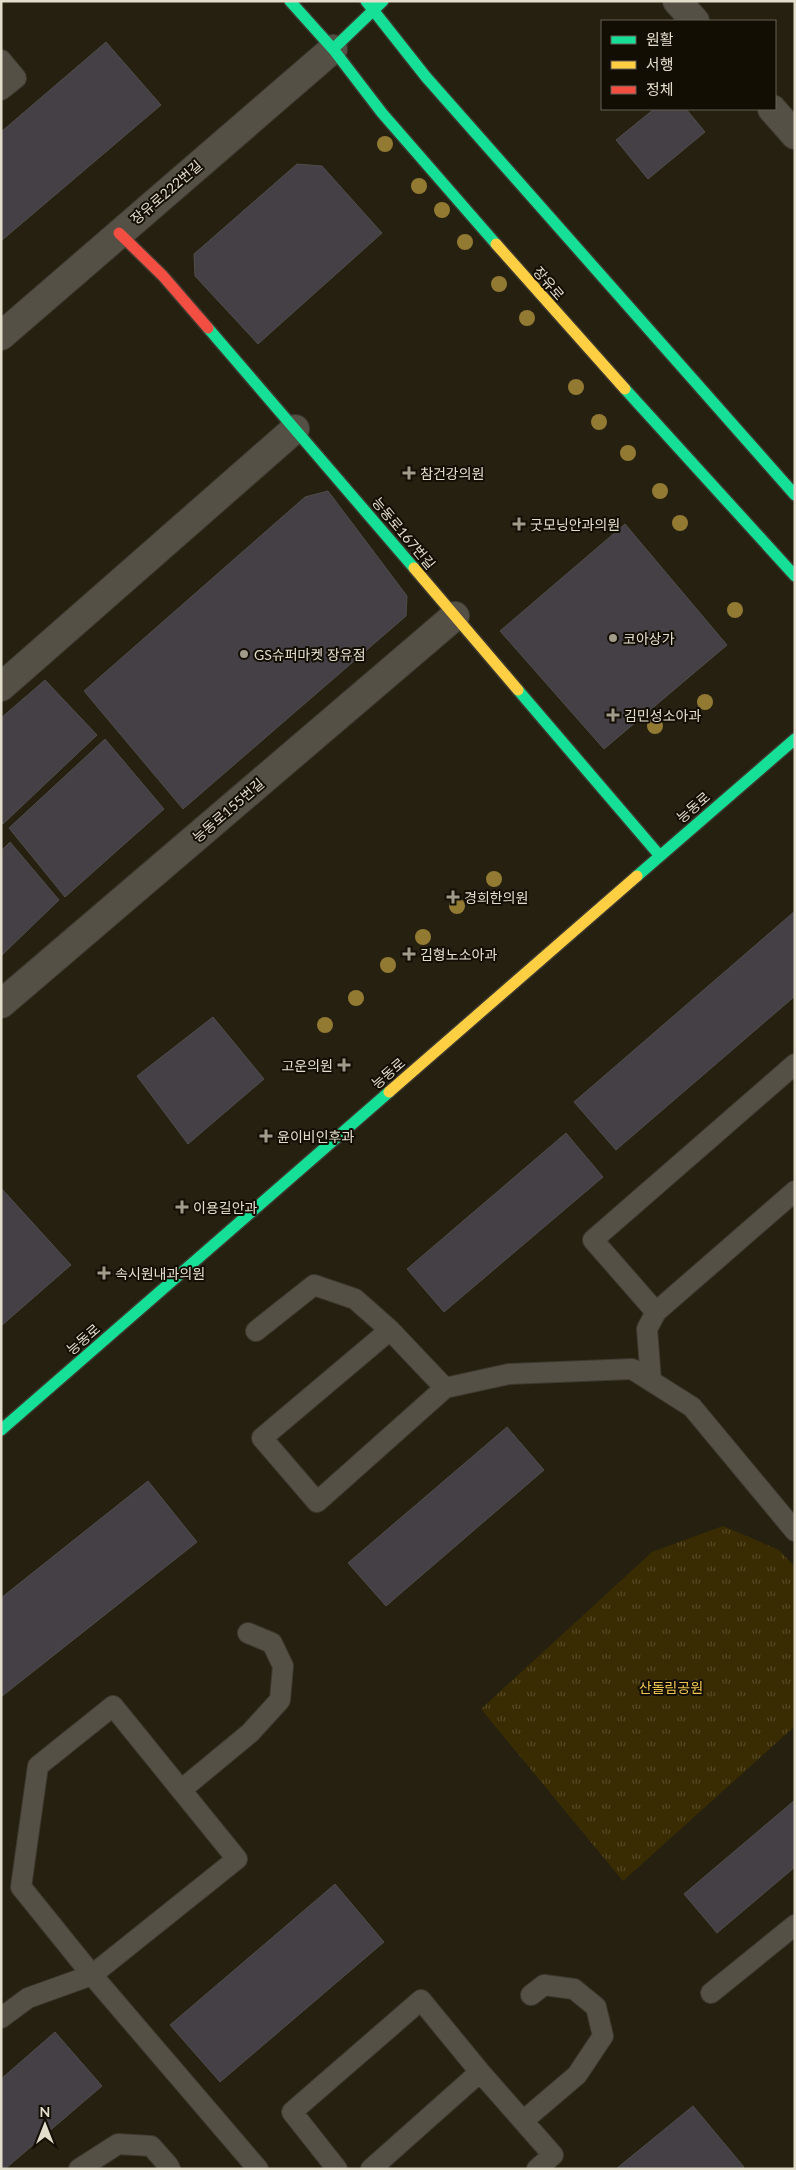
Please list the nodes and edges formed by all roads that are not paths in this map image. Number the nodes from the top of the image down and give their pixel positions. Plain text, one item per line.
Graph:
1 (290, 1) edge
2 (384, 1) edge
3 (370, 5) edge
4 (333, 50) junction
5 (1, 60) edge
6 (1, 90) edge
7 (773, 110) edge
8 (795, 135) edge
9 (119, 233) junction
10 (1, 336) edge
11 (295, 428) junction
12 (795, 495) edge
13 (795, 576) edge
14 (455, 616) junction
15 (1, 687) edge
16 (795, 739) edge
17 (660, 856) junction
18 (1, 1004) edge
19 (795, 1064) edge
20 (795, 1191) edge
21 (656, 1312) junction
22 (390, 1330) junction
23 (256, 1331) dead end
24 (651, 1381) junction
25 (445, 1388) junction
26 (1, 1430) edge
27 (795, 1531) edge
28 (248, 1633) dead end
29 (181, 1790) junction
30 (795, 1925) edge
31 (92, 1975) junction
32 (711, 1993) dead end
33 (531, 1995) dead end
34 (1, 2018) edge
35 (480, 2072) junction
36 (523, 2121) junction
37 (79, 2169) edge
38 (170, 2169) edge
39 (258, 2169) edge
40 (337, 2169) edge
41 (370, 2169) edge
42 (537, 2169) edge

1 - 4 street, 장유로
2 - 3 street
3 - 4 street
3 - 12 street
4 - 9 street, 장유로222번길
4 - 13 street, 장유로
5 - 6 lane
7 - 8 street
9 - 10 street, 장유로222번길
9 - 11 street, 능동로167번길
11 - 14 street, 능동로167번길
11 - 15 street
14 - 17 street, 능동로167번길
14 - 18 street, 능동로155번길
16 - 17 street, 능동로
17 - 26 street, 능동로
19 - 21 lane
20 - 21 lane
21 - 24 lane
22 - 23 lane
22 - 25 lane
22 - 25 lane
24 - 25 lane
24 - 27 lane
28 - 29 lane
29 - 31 lane
29 - 31 lane
30 - 32 lane
31 - 34 lane
31 - 39 lane
33 - 36 lane
35 - 36 lane
35 - 40 lane
35 - 41 lane
36 - 42 lane
37 - 38 lane

